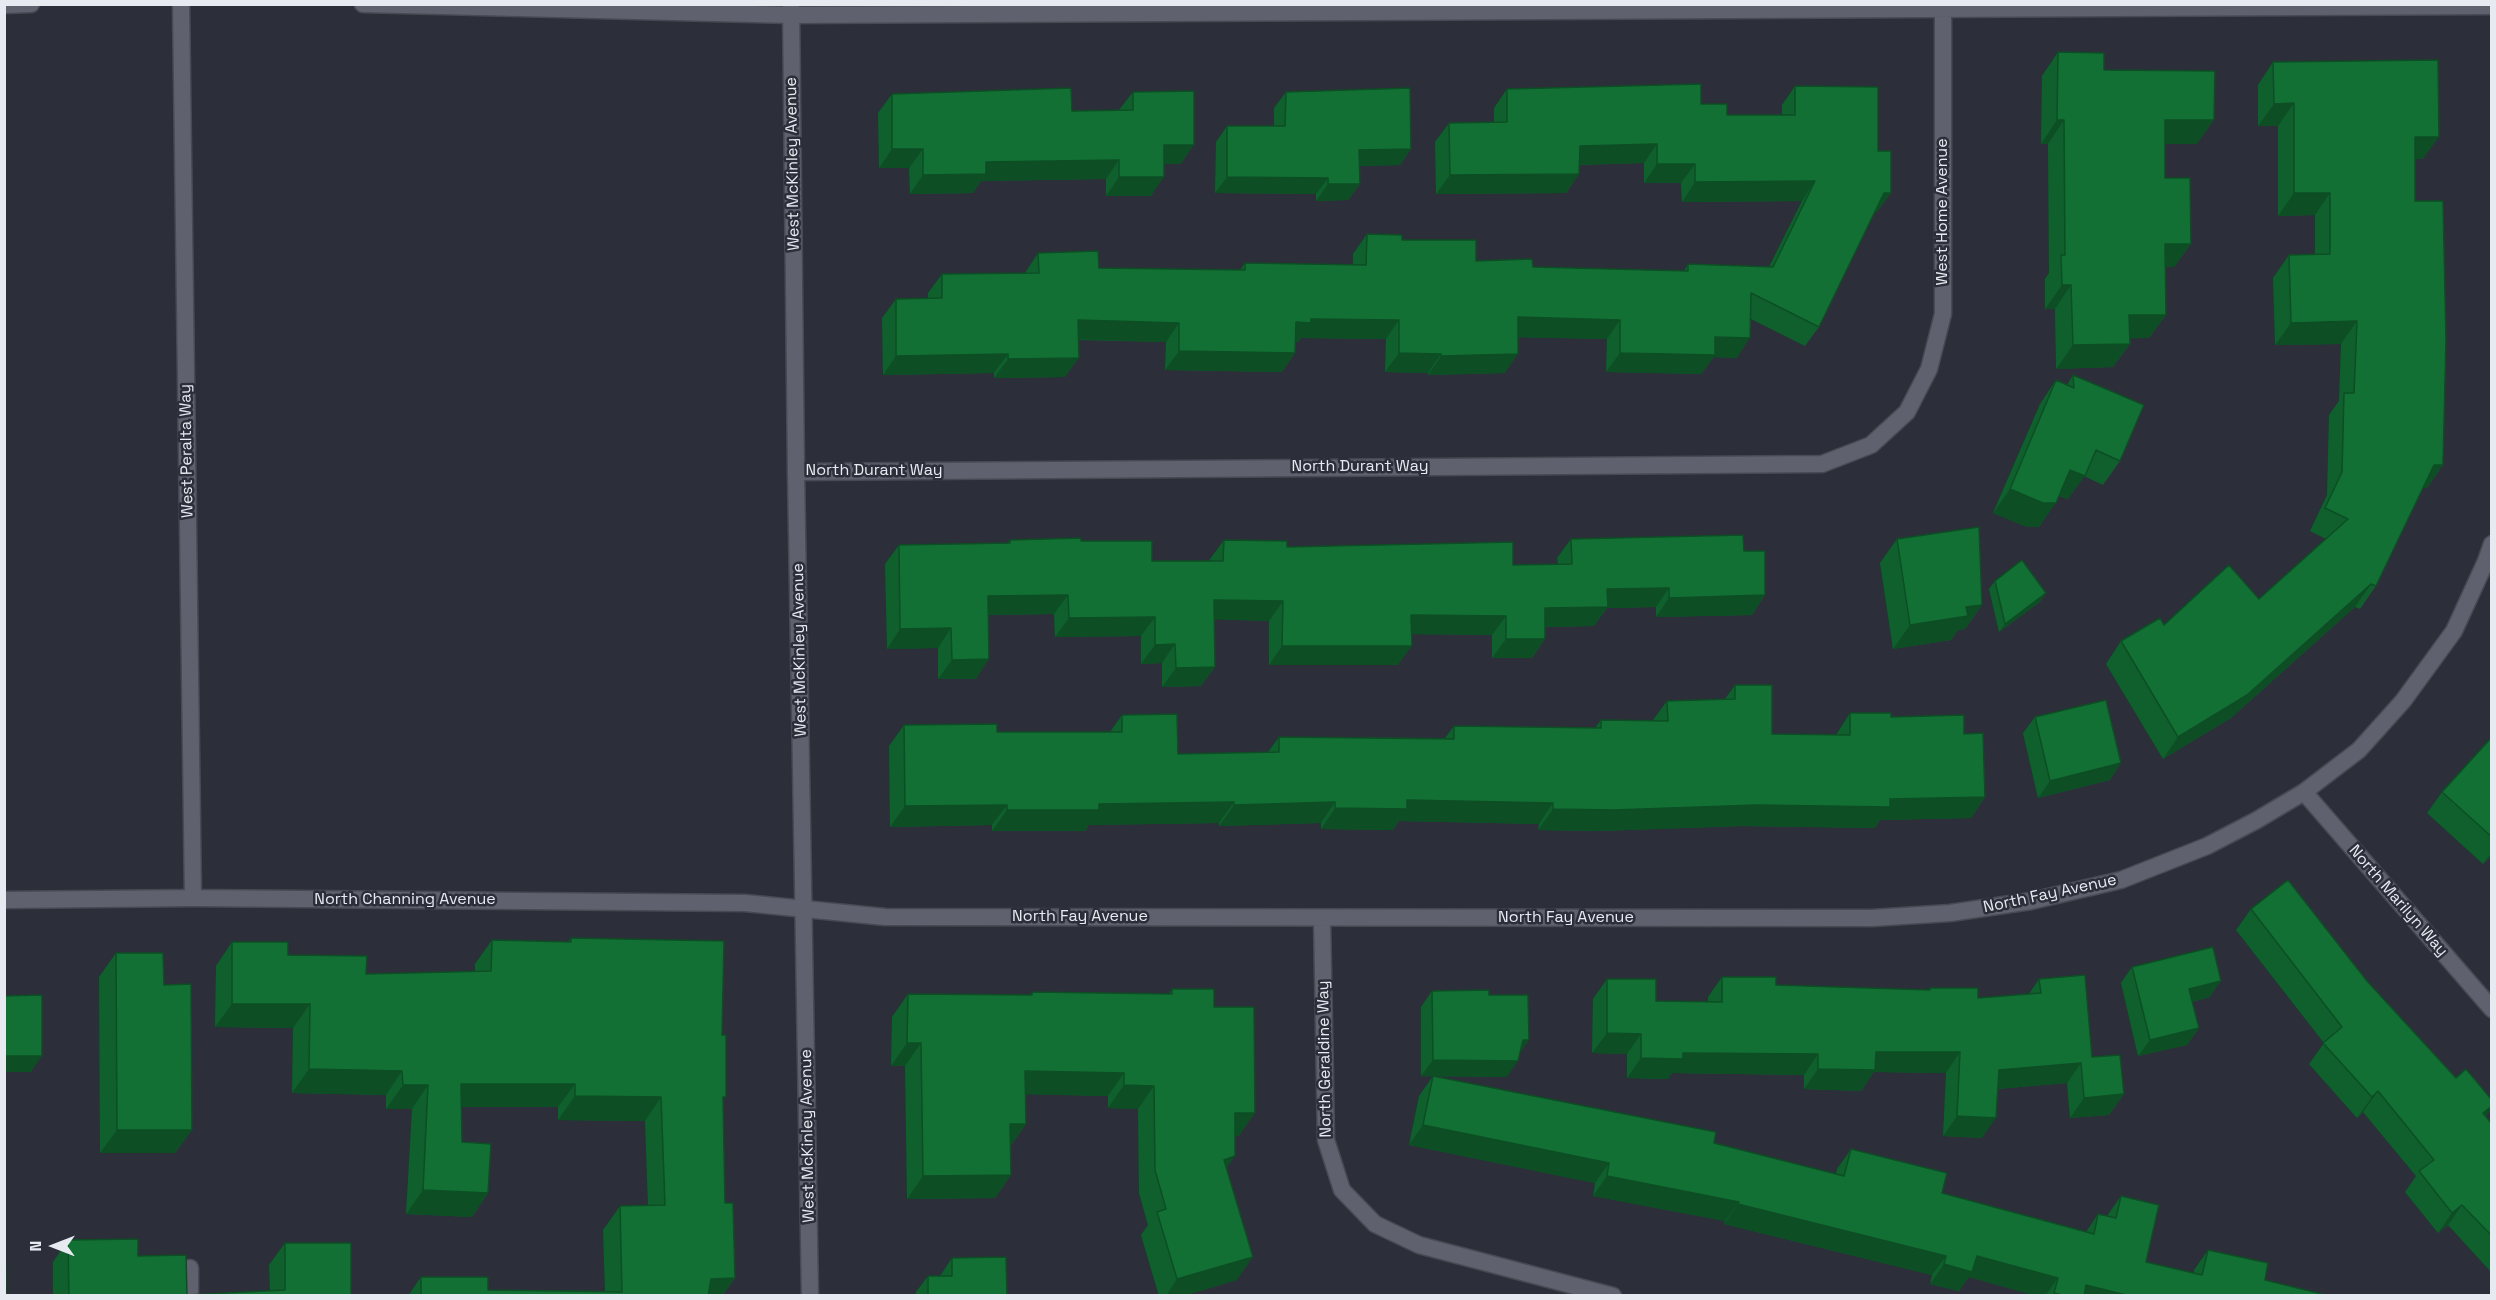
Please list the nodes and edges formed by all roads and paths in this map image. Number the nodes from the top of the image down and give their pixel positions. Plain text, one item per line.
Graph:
1 (31, 4) edge
2 (181, 4) edge
3 (363, 4) edge
4 (4, 5) edge
5 (1943, 6) edge
6 (2492, 6) edge
7 (791, 10) edge
8 (1907, 412) joint
9 (796, 472) junction
10 (2492, 544) edge
11 (2304, 792) junction
12 (193, 898) junction
13 (4, 900) edge
14 (805, 910) junction
15 (1322, 918) junction
16 (2492, 1009) edge
17 (190, 1268) dead end
18 (190, 1296) edge
19 (810, 1296) edge
20 (1613, 1296) edge

1 - 4 street
2 - 12 street, West Peralta Way
3 - 7 street
5 - 6 street
5 - 7 street
5 - 8 street, West Home Avenue
7 - 9 street, West McKinley Avenue
8 - 9 street, North Durant Way
9 - 14 street, West McKinley Avenue
10 - 11 street, North Fay Avenue
11 - 15 street, North Fay Avenue
11 - 16 street, North Marilyn Way
12 - 13 street, North Channing Avenue
12 - 14 street, North Channing Avenue
14 - 15 street, North Fay Avenue
14 - 19 street, West McKinley Avenue
15 - 20 street, North Geraldine Way
17 - 18 street

